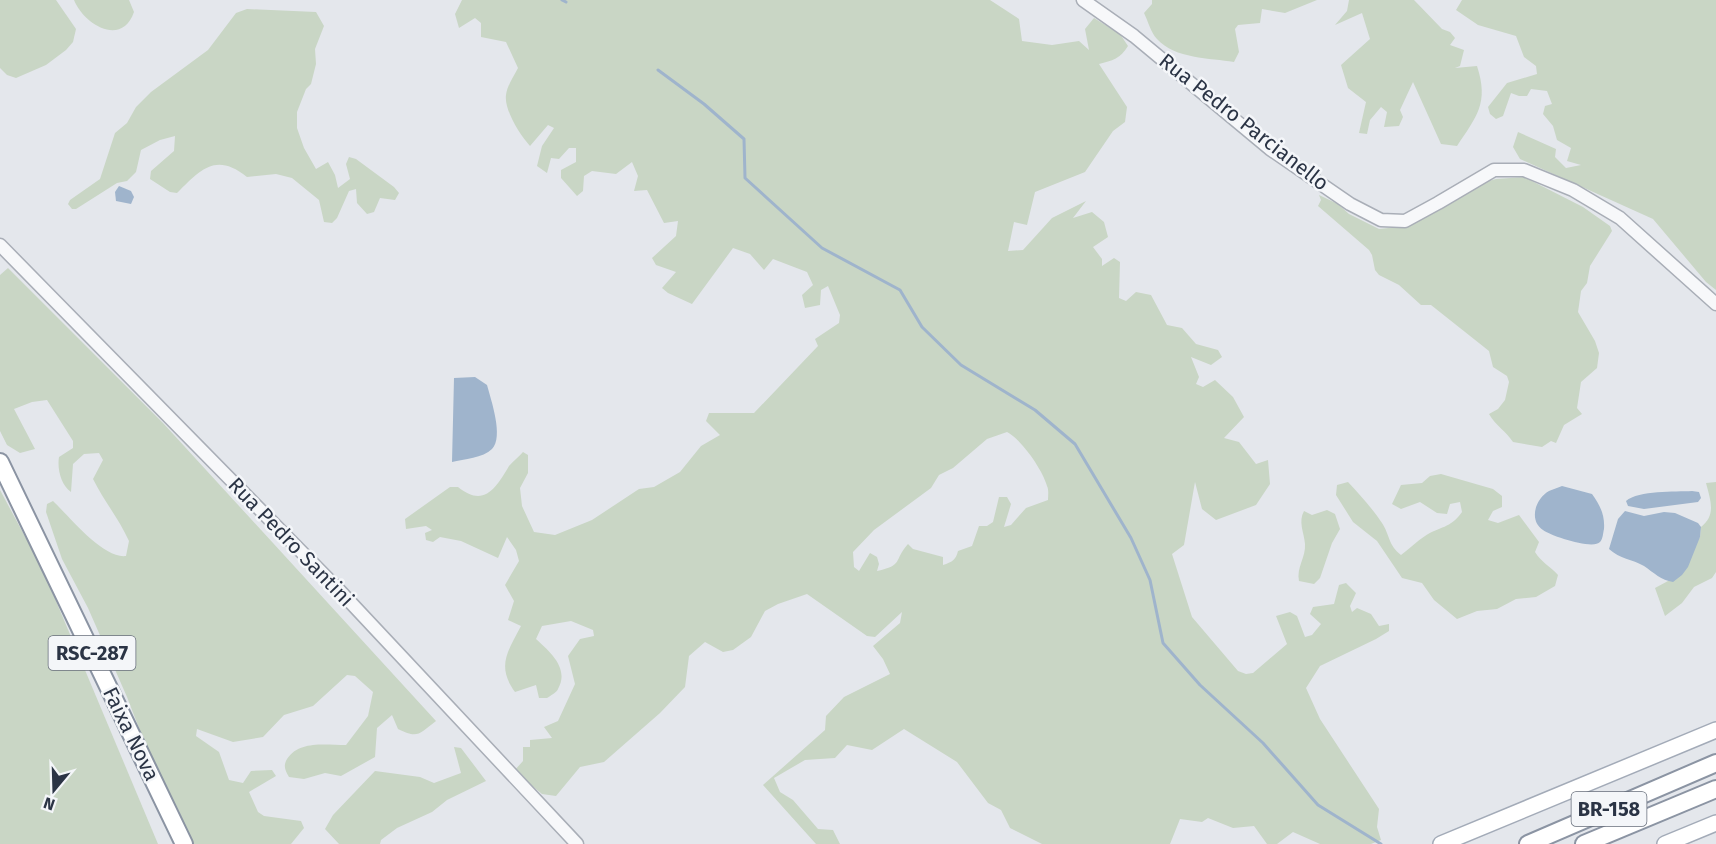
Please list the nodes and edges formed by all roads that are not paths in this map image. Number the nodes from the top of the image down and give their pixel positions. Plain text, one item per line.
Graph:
1 (1083, 0) edge
2 (0, 245) edge
3 (1716, 304) edge
4 (0, 462) edge
5 (1716, 730) edge
6 (1716, 761) edge
7 (1716, 789) edge
8 (1716, 823) edge
9 (184, 844) edge
10 (577, 844) edge
11 (1441, 844) edge
12 (1528, 844) edge
13 (1584, 844) edge
14 (1665, 844) edge

1 - 3 street, Rua Pedro Parcianello
2 - 10 street, Rua Pedro Santini
4 - 9 highway, Faixa Nova / RSC-287
5 - 11 main road, BR-158
6 - 12 highway, BR-158
7 - 13 highway, BR-158
8 - 14 main road, BR-158

